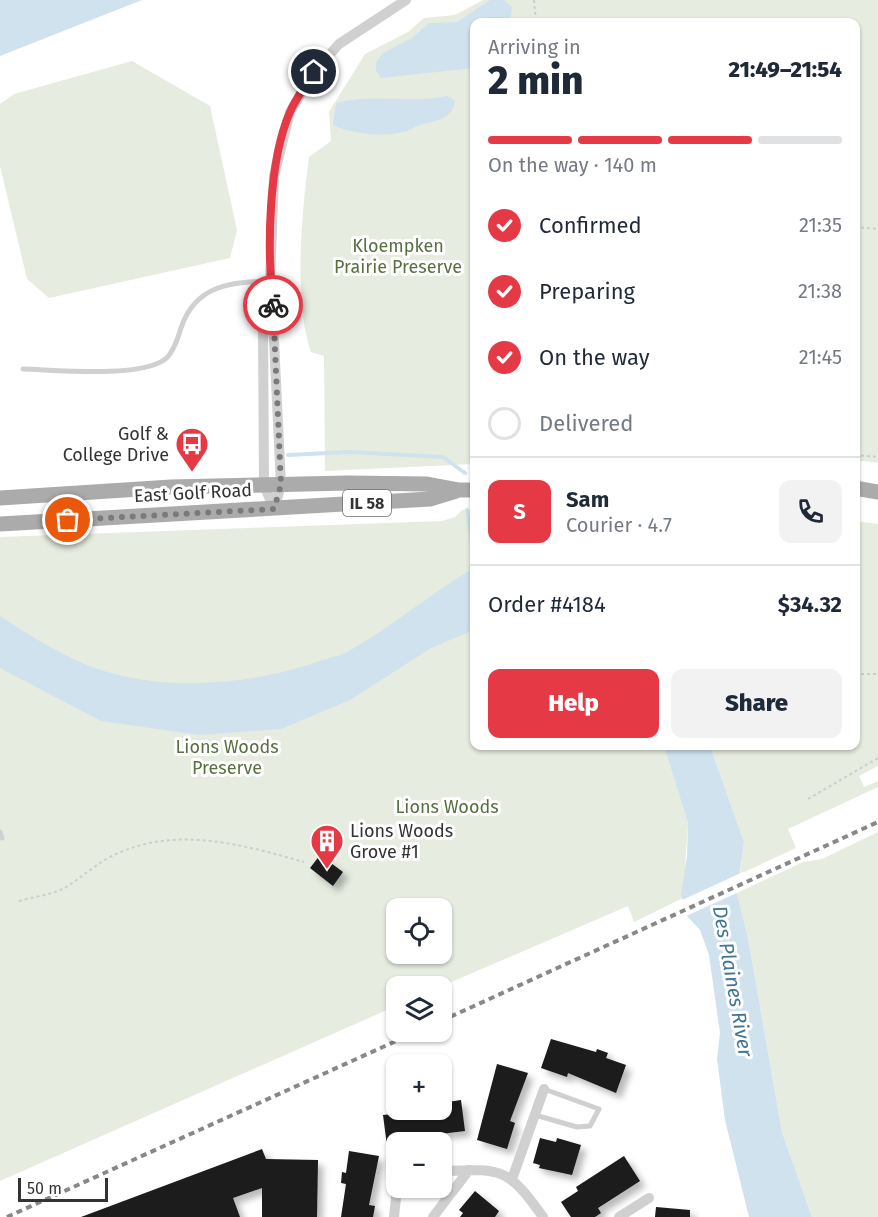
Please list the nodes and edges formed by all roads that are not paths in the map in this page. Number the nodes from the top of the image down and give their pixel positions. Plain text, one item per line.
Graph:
1 (406, 0) edge
2 (270, 281) junction
3 (23, 369) dead end
4 (264, 485) junction
5 (281, 485) junction
6 (860, 489) edge
7 (466, 490) edge
8 (878, 492) edge
9 (0, 498) edge
10 (274, 509) junction
11 (0, 524) edge
12 (544, 1089) joint
13 (535, 1115) junction
14 (468, 1170) junction
15 (452, 1171) edge
16 (512, 1179) junction
17 (396, 1198) edge
18 (649, 1198) dead end
19 (394, 1217) edge
20 (433, 1217) edge
21 (543, 1217) edge
22 (619, 1217) edge

1 - 2 street
2 - 3 lane
2 - 4 street
2 - 5 street
4 - 5 main road, East Golf Road / IL 58
4 - 9 main road, East Golf Road / IL 58
4 - 10 street
5 - 7 main road, East Golf Road / IL 58
5 - 10 street
6 - 8 main road
7 - 10 main road, East Golf Road / IL 58
10 - 11 main road, East Golf Road / IL 58
12 - 13 street
12 - 13 lane
13 - 16 street
14 - 15 street
14 - 16 street
14 - 20 street
16 - 21 street
17 - 19 street
18 - 22 street

